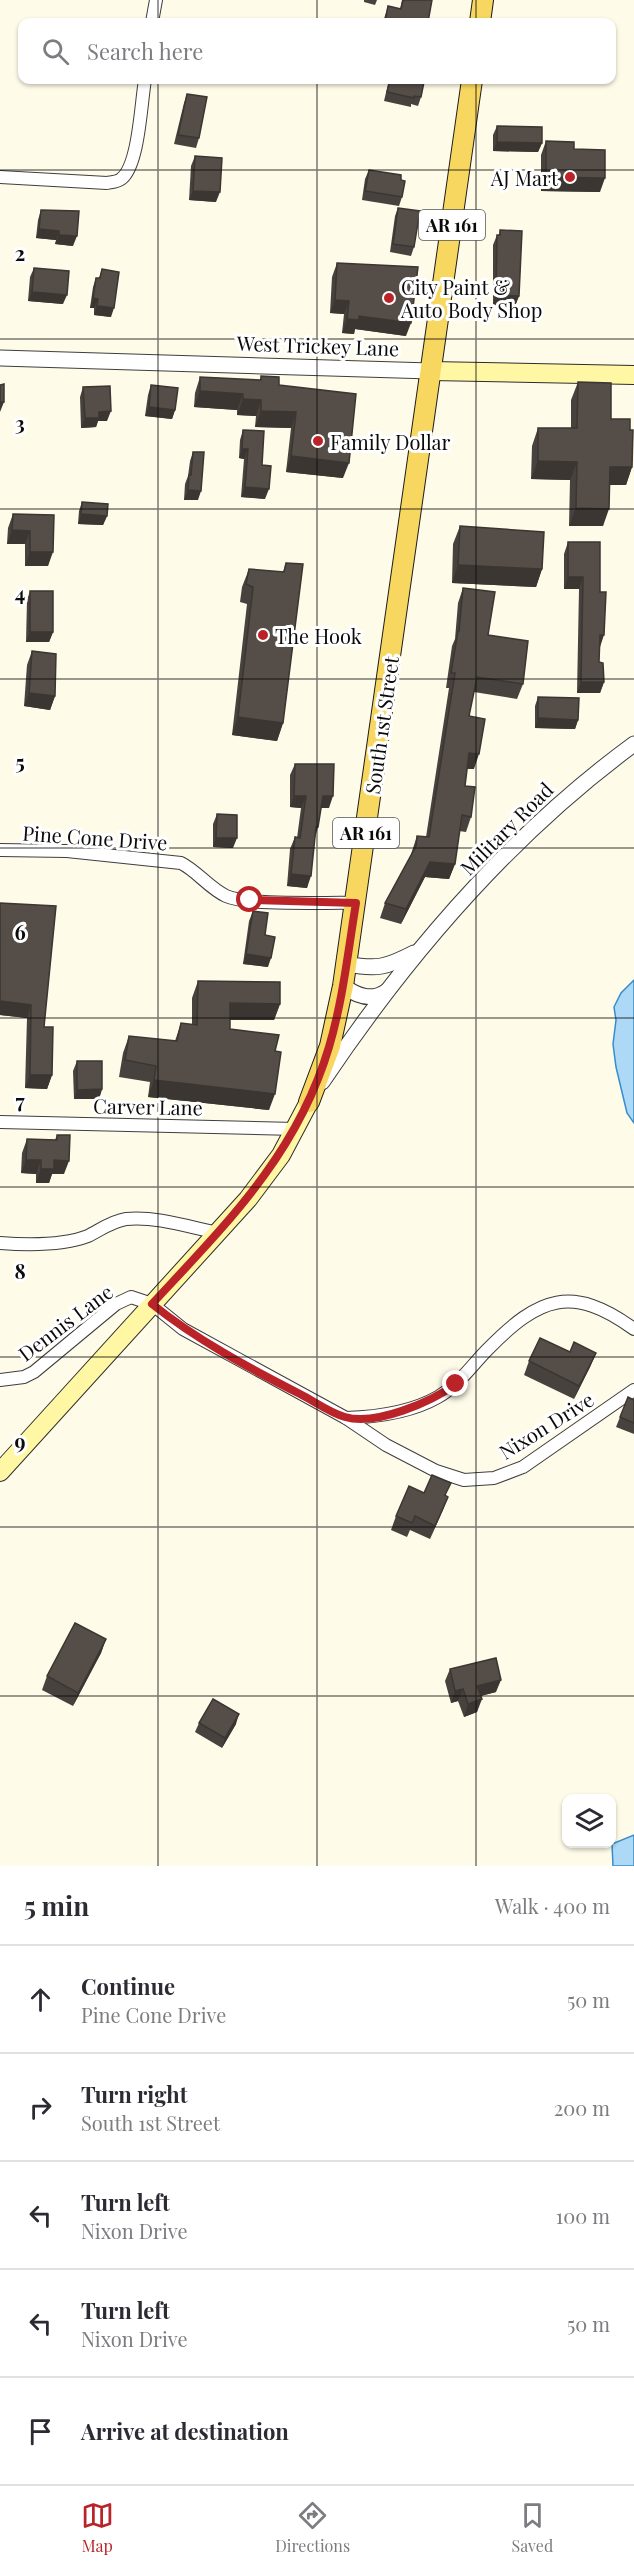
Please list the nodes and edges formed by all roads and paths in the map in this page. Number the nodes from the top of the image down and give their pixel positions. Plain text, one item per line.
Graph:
1 (156, 0) edge
2 (483, 0) edge
3 (154, 18) edge
4 (481, 18) edge
5 (143, 84) edge
6 (471, 84) edge
7 (0, 177) edge
8 (0, 358) edge
9 (431, 371) junction
10 (634, 375) edge
11 (634, 744) edge
12 (0, 850) edge
13 (356, 903) junction
14 (417, 951) junction
15 (346, 964) junction
16 (396, 981) junction
17 (344, 986) junction
18 (309, 1102) junction
19 (0, 1122) edge
20 (296, 1129) junction
21 (218, 1233) junction
22 (0, 1243) edge
23 (152, 1304) junction
24 (634, 1329) edge
25 (0, 1380) edge
26 (634, 1390) edge
27 (346, 1418) junction
28 (0, 1472) edge

1 - 3 street
2 - 4 main road
5 - 7 street
6 - 9 main road, South 1st Street / AR 161
8 - 9 street, West Trickey Lane
9 - 10 main road, West Trickey Lane
9 - 13 main road, South 1st Street / AR 161
11 - 14 street, Military Road
12 - 13 street, Pine Cone Drive
13 - 15 main road, South 1st Street / AR 161
14 - 15 street, Military Road
14 - 16 street, Military Road
15 - 17 main road, South 1st Street / AR 161
16 - 17 street, Military Road
16 - 18 street, Military Road
17 - 18 main road, South 1st Street / AR 161
18 - 20 main road, South 1st Street / AR 161
19 - 20 street, Carver Lane
20 - 21 main road, South 1st Street / AR 161
21 - 22 street
21 - 23 main road, South 1st Street / AR 161
23 - 25 street, Dennis Lane
23 - 27 street, Nixon Drive
23 - 28 main road, South 1st Street / AR 161
24 - 27 street
26 - 27 street, Nixon Drive

